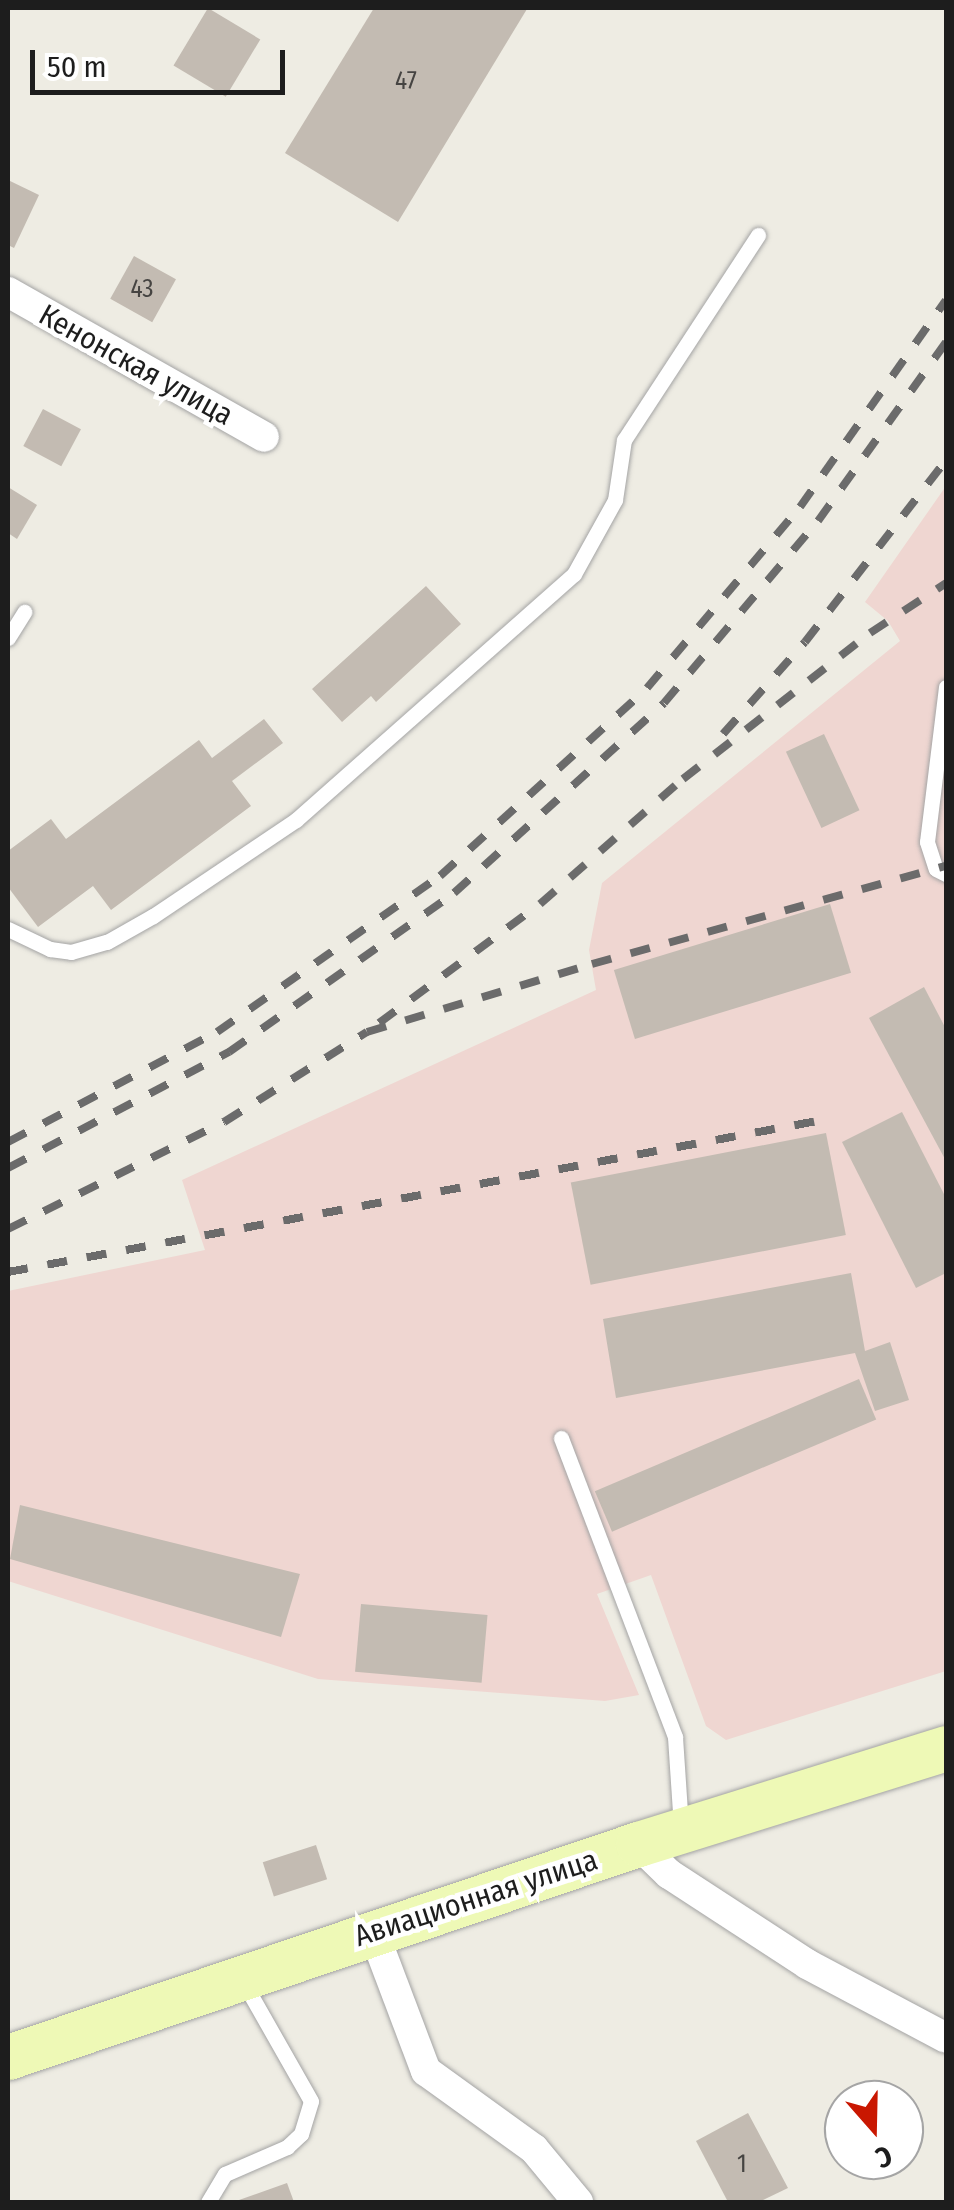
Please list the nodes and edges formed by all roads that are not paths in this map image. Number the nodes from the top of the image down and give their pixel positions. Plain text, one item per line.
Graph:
1 (758, 236) dead end
2 (8, 292) edge
3 (264, 437) dead end
4 (24, 612) dead end
5 (8, 638) edge
6 (946, 687) edge
7 (946, 874) edge
8 (8, 929) edge
9 (561, 1438) dead end
10 (946, 1748) edge
11 (682, 1830) junction
12 (638, 1844) junction
13 (373, 1932) junction
14 (240, 1975) junction
15 (946, 2038) edge
16 (8, 2056) edge
17 (208, 2202) edge
18 (578, 2202) edge

1 - 8 lane
2 - 3 street, Кенонская улица
4 - 5 lane
6 - 7 lane
9 - 11 lane
10 - 11 main road, Авиационная улица
11 - 12 main road, Авиационная улица
12 - 13 main road, Авиационная улица
12 - 15 street
13 - 14 main road, Авиационная улица
13 - 18 street
14 - 16 main road, Авиационная улица
14 - 17 lane

